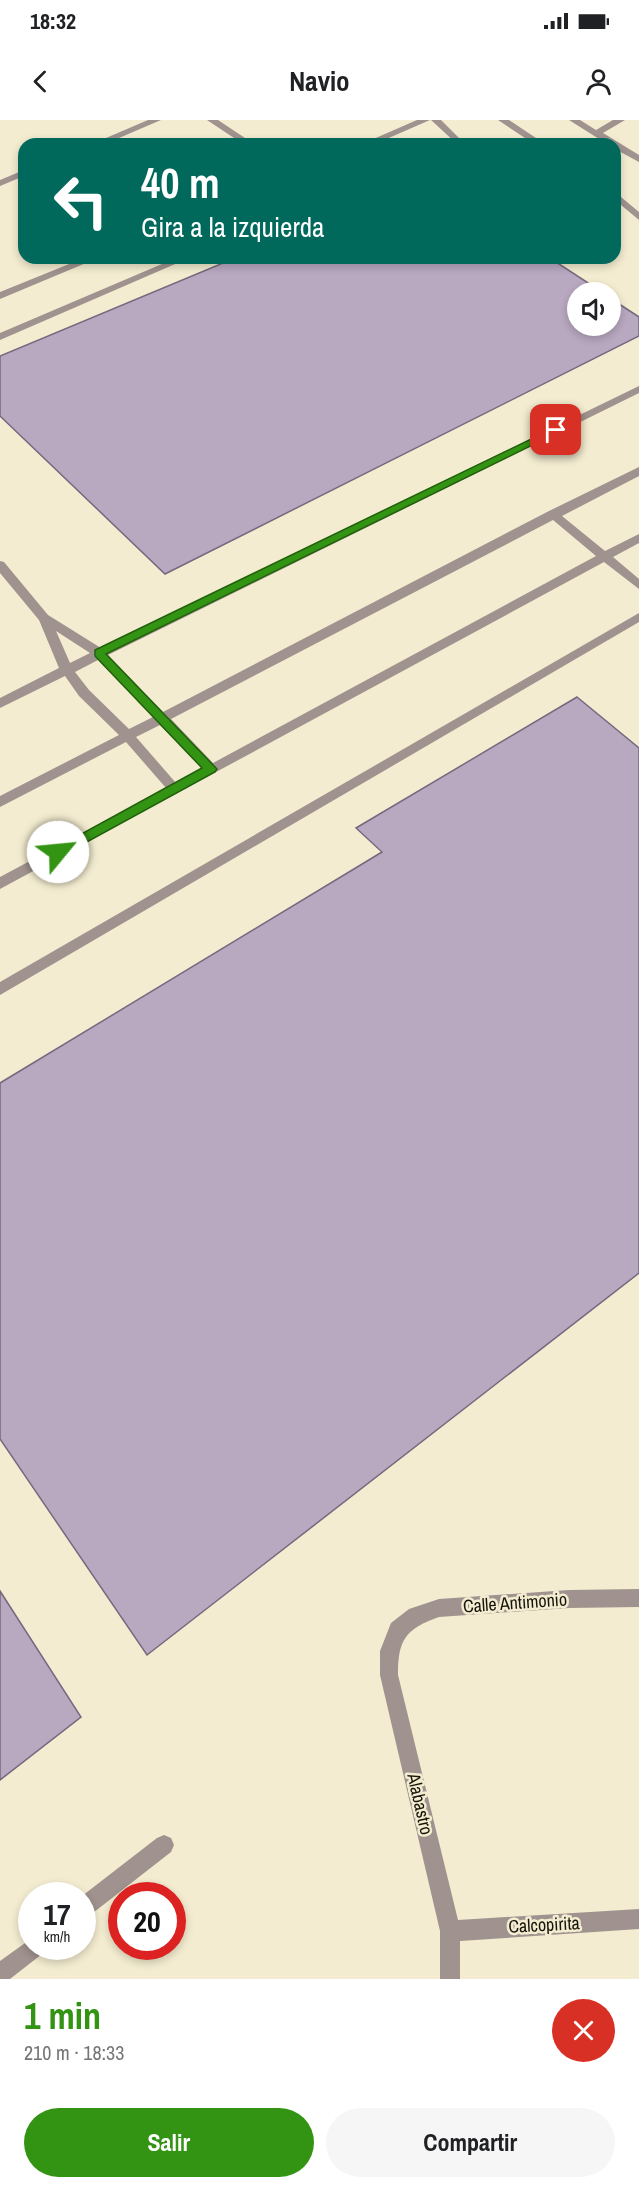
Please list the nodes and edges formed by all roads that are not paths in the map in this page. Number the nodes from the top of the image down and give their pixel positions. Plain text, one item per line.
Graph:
1 (156, 120) edge
2 (212, 120) edge
3 (425, 120) edge
4 (436, 120) edge
5 (502, 120) edge
6 (574, 120) edge
7 (620, 120) edge
8 (409, 122) edge
9 (597, 134) junction
10 (112, 138) edge
11 (240, 138) edge
12 (378, 138) edge
13 (455, 138) edge
14 (530, 138) edge
15 (604, 138) edge
16 (621, 148) edge
17 (639, 159) edge
18 (18, 176) edge
19 (0, 183) edge
20 (621, 200) edge
21 (639, 217) edge
22 (79, 264) edge
23 (170, 264) edge
24 (0, 297) edge
25 (0, 337) edge
26 (639, 389) edge
27 (639, 471) edge
28 (553, 514) junction
29 (639, 538) edge
30 (603, 555) junction
31 (0, 565) edge
32 (639, 585) edge
33 (639, 617) edge
34 (44, 618) junction
35 (99, 653) junction
36 (66, 669) junction
37 (0, 703) edge
38 (162, 717) junction
39 (127, 735) junction
40 (211, 769) junction
41 (174, 789) junction
42 (0, 802) edge
43 (0, 884) edge
44 (0, 989) edge
45 (639, 1598) edge
46 (398, 1630) joint
47 (165, 1845) dead end
48 (96, 1898) edge
49 (639, 1920) edge
50 (450, 1931) junction
51 (18, 1960) edge
52 (0, 1974) edge
53 (450, 1979) edge

1 - 10 street
2 - 11 street
3 - 8 street
4 - 13 street
5 - 14 street
6 - 9 street
7 - 9 street
8 - 12 street
9 - 15 street
16 - 17 street
18 - 19 street
20 - 21 street
22 - 24 street
23 - 25 street
26 - 35 street
27 - 28 street
28 - 30 street
28 - 38 street
29 - 30 street
30 - 32 street
30 - 40 street
31 - 34 street
33 - 44 street
34 - 35 street
34 - 36 street
35 - 36 street
35 - 38 street
36 - 37 street
36 - 39 street
38 - 39 street
38 - 40 street
39 - 41 street
39 - 42 street
40 - 41 street
41 - 43 street
45 - 46 street, Calle Antimonio
46 - 50 street, Alabastro
47 - 48 street
49 - 50 street, Calcopirita
50 - 53 street, Alabastro
51 - 52 street

